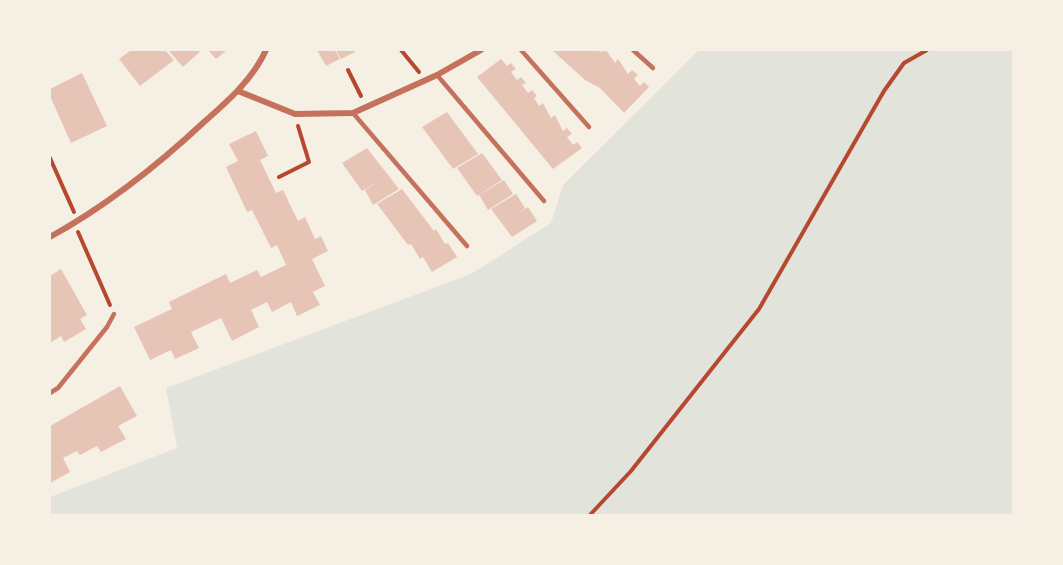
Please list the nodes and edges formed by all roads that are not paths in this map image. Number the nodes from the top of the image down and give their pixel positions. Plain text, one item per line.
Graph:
1 (267, 50) edge
2 (481, 50) edge
3 (521, 50) edge
4 (633, 50) edge
5 (653, 68) dead end
6 (437, 75) junction
7 (238, 91) junction
8 (353, 113) junction
9 (589, 127) dead end
10 (544, 201) dead end
11 (50, 237) edge
12 (467, 246) dead end
13 (114, 314) dead end
14 (50, 393) edge

1 - 7 street
2 - 6 street
3 - 9 lane
4 - 5 lane
6 - 8 street
6 - 10 lane
7 - 8 street
7 - 11 street
8 - 12 lane
13 - 14 lane

